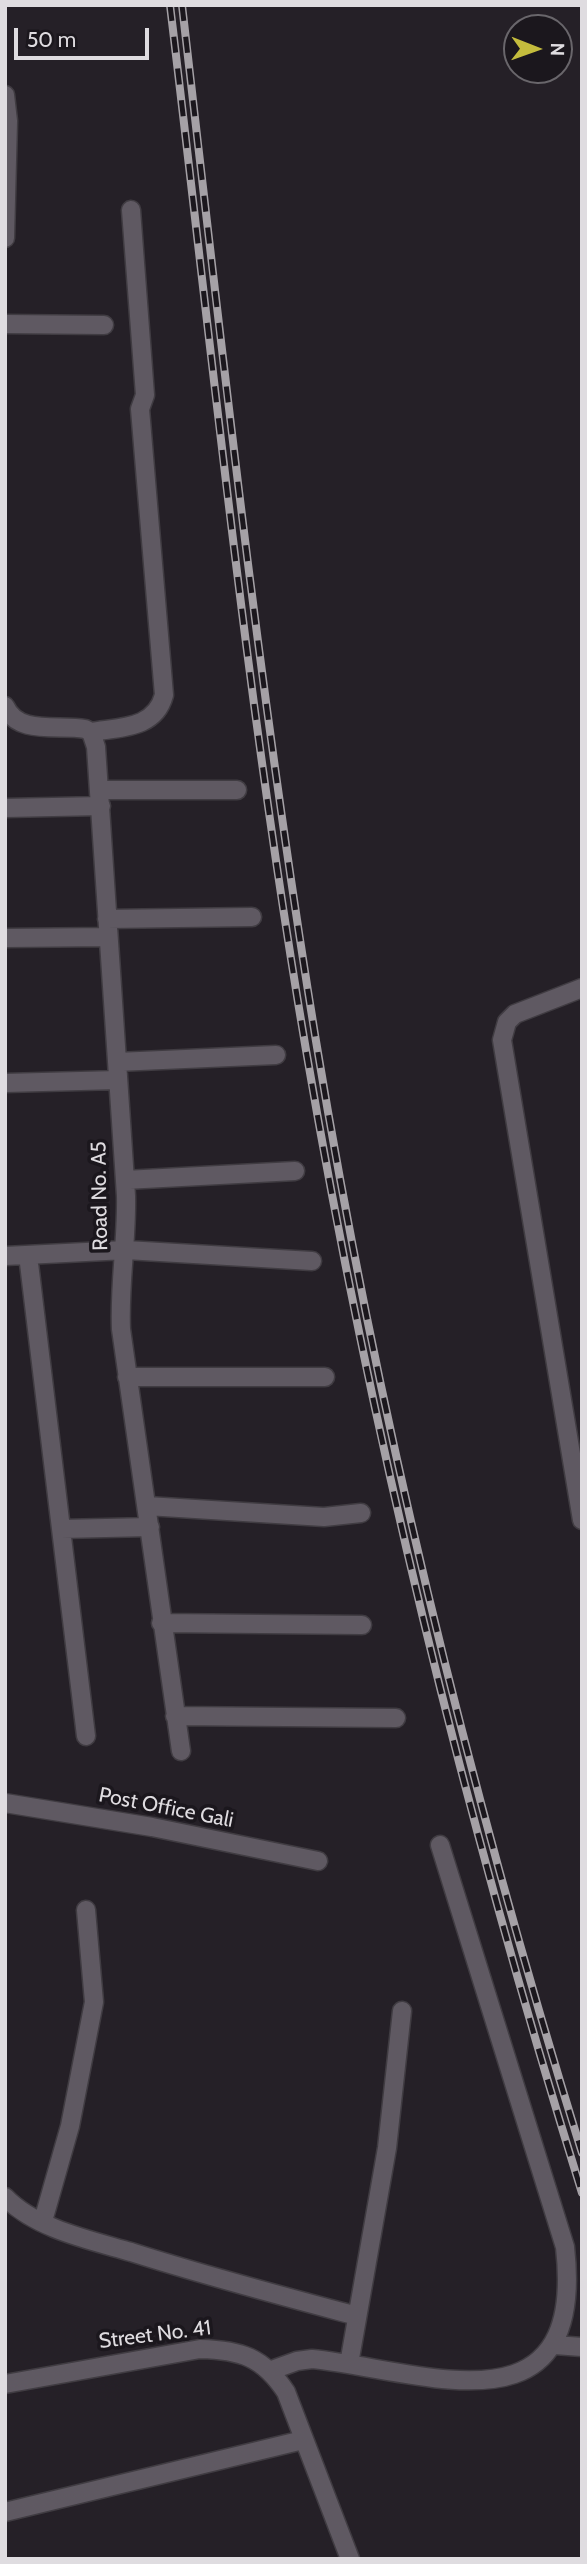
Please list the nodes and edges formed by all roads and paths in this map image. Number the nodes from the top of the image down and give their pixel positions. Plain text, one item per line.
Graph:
1 (5, 95) edge
2 (131, 210) dead end
3 (5, 238) edge
4 (5, 324) edge
5 (104, 325) dead end
6 (5, 706) edge
7 (14, 724) edge
8 (91, 733) junction
9 (237, 790) dead end
10 (100, 798) junction
11 (5, 808) edge
12 (252, 916) dead end
13 (107, 928) junction
14 (5, 938) edge
15 (582, 988) edge
16 (276, 1055) dead end
17 (117, 1062) junction
18 (118, 1080) junction
19 (5, 1083) edge
20 (296, 1171) dead end
21 (125, 1180) junction
22 (126, 1250) junction
23 (28, 1255) junction
24 (5, 1256) edge
25 (312, 1261) dead end
26 (127, 1377) junction
27 (325, 1377) dead end
28 (579, 1495) edge
29 (148, 1506) junction
30 (362, 1513) dead end
31 (582, 1520) edge
32 (150, 1527) junction
33 (61, 1529) junction
34 (161, 1623) junction
35 (362, 1625) dead end
36 (175, 1716) junction
37 (396, 1718) dead end
38 (86, 1736) dead end
39 (181, 1751) dead end
40 (5, 1803) edge
41 (440, 1845) dead end
42 (318, 1861) dead end
43 (86, 1910) dead end
44 (402, 2011) dead end
45 (5, 2197) edge
46 (43, 2221) junction
47 (357, 2316) junction
48 (555, 2346) junction
49 (582, 2347) edge
50 (349, 2364) junction
51 (272, 2371) junction
52 (5, 2384) edge
53 (303, 2440) junction
54 (5, 2512) edge
55 (349, 2559) edge

1 - 3 street
2 - 8 street
4 - 5 street
6 - 7 street
7 - 8 street
8 - 10 street, Road No. A5
9 - 10 street
10 - 11 street
10 - 13 street, Road No. A5
12 - 13 street
13 - 14 street
13 - 17 street, Road No. A5
15 - 28 street
16 - 17 street
17 - 18 street, Road No. A5
18 - 19 street
18 - 21 street, Road No. A5
20 - 21 street
21 - 22 street, Road No. A5
22 - 23 street
22 - 25 street
22 - 26 street, Road No. A5
23 - 24 street
23 - 33 street
26 - 27 street
26 - 29 street, Road No. A5
28 - 31 street
29 - 30 street
29 - 32 street, Road No. A5
32 - 33 street
32 - 34 street, Road No. A5
33 - 38 street
34 - 35 street
34 - 36 street, Road No. A5
36 - 37 street
36 - 39 street, Road No. A5
40 - 42 street, Post Office Gali
41 - 48 street
43 - 46 street
44 - 47 street
45 - 46 street
46 - 47 street
47 - 50 street
48 - 49 street
48 - 50 street
50 - 51 street
51 - 52 street, Street No. 41
51 - 53 street
53 - 54 street
53 - 55 street

